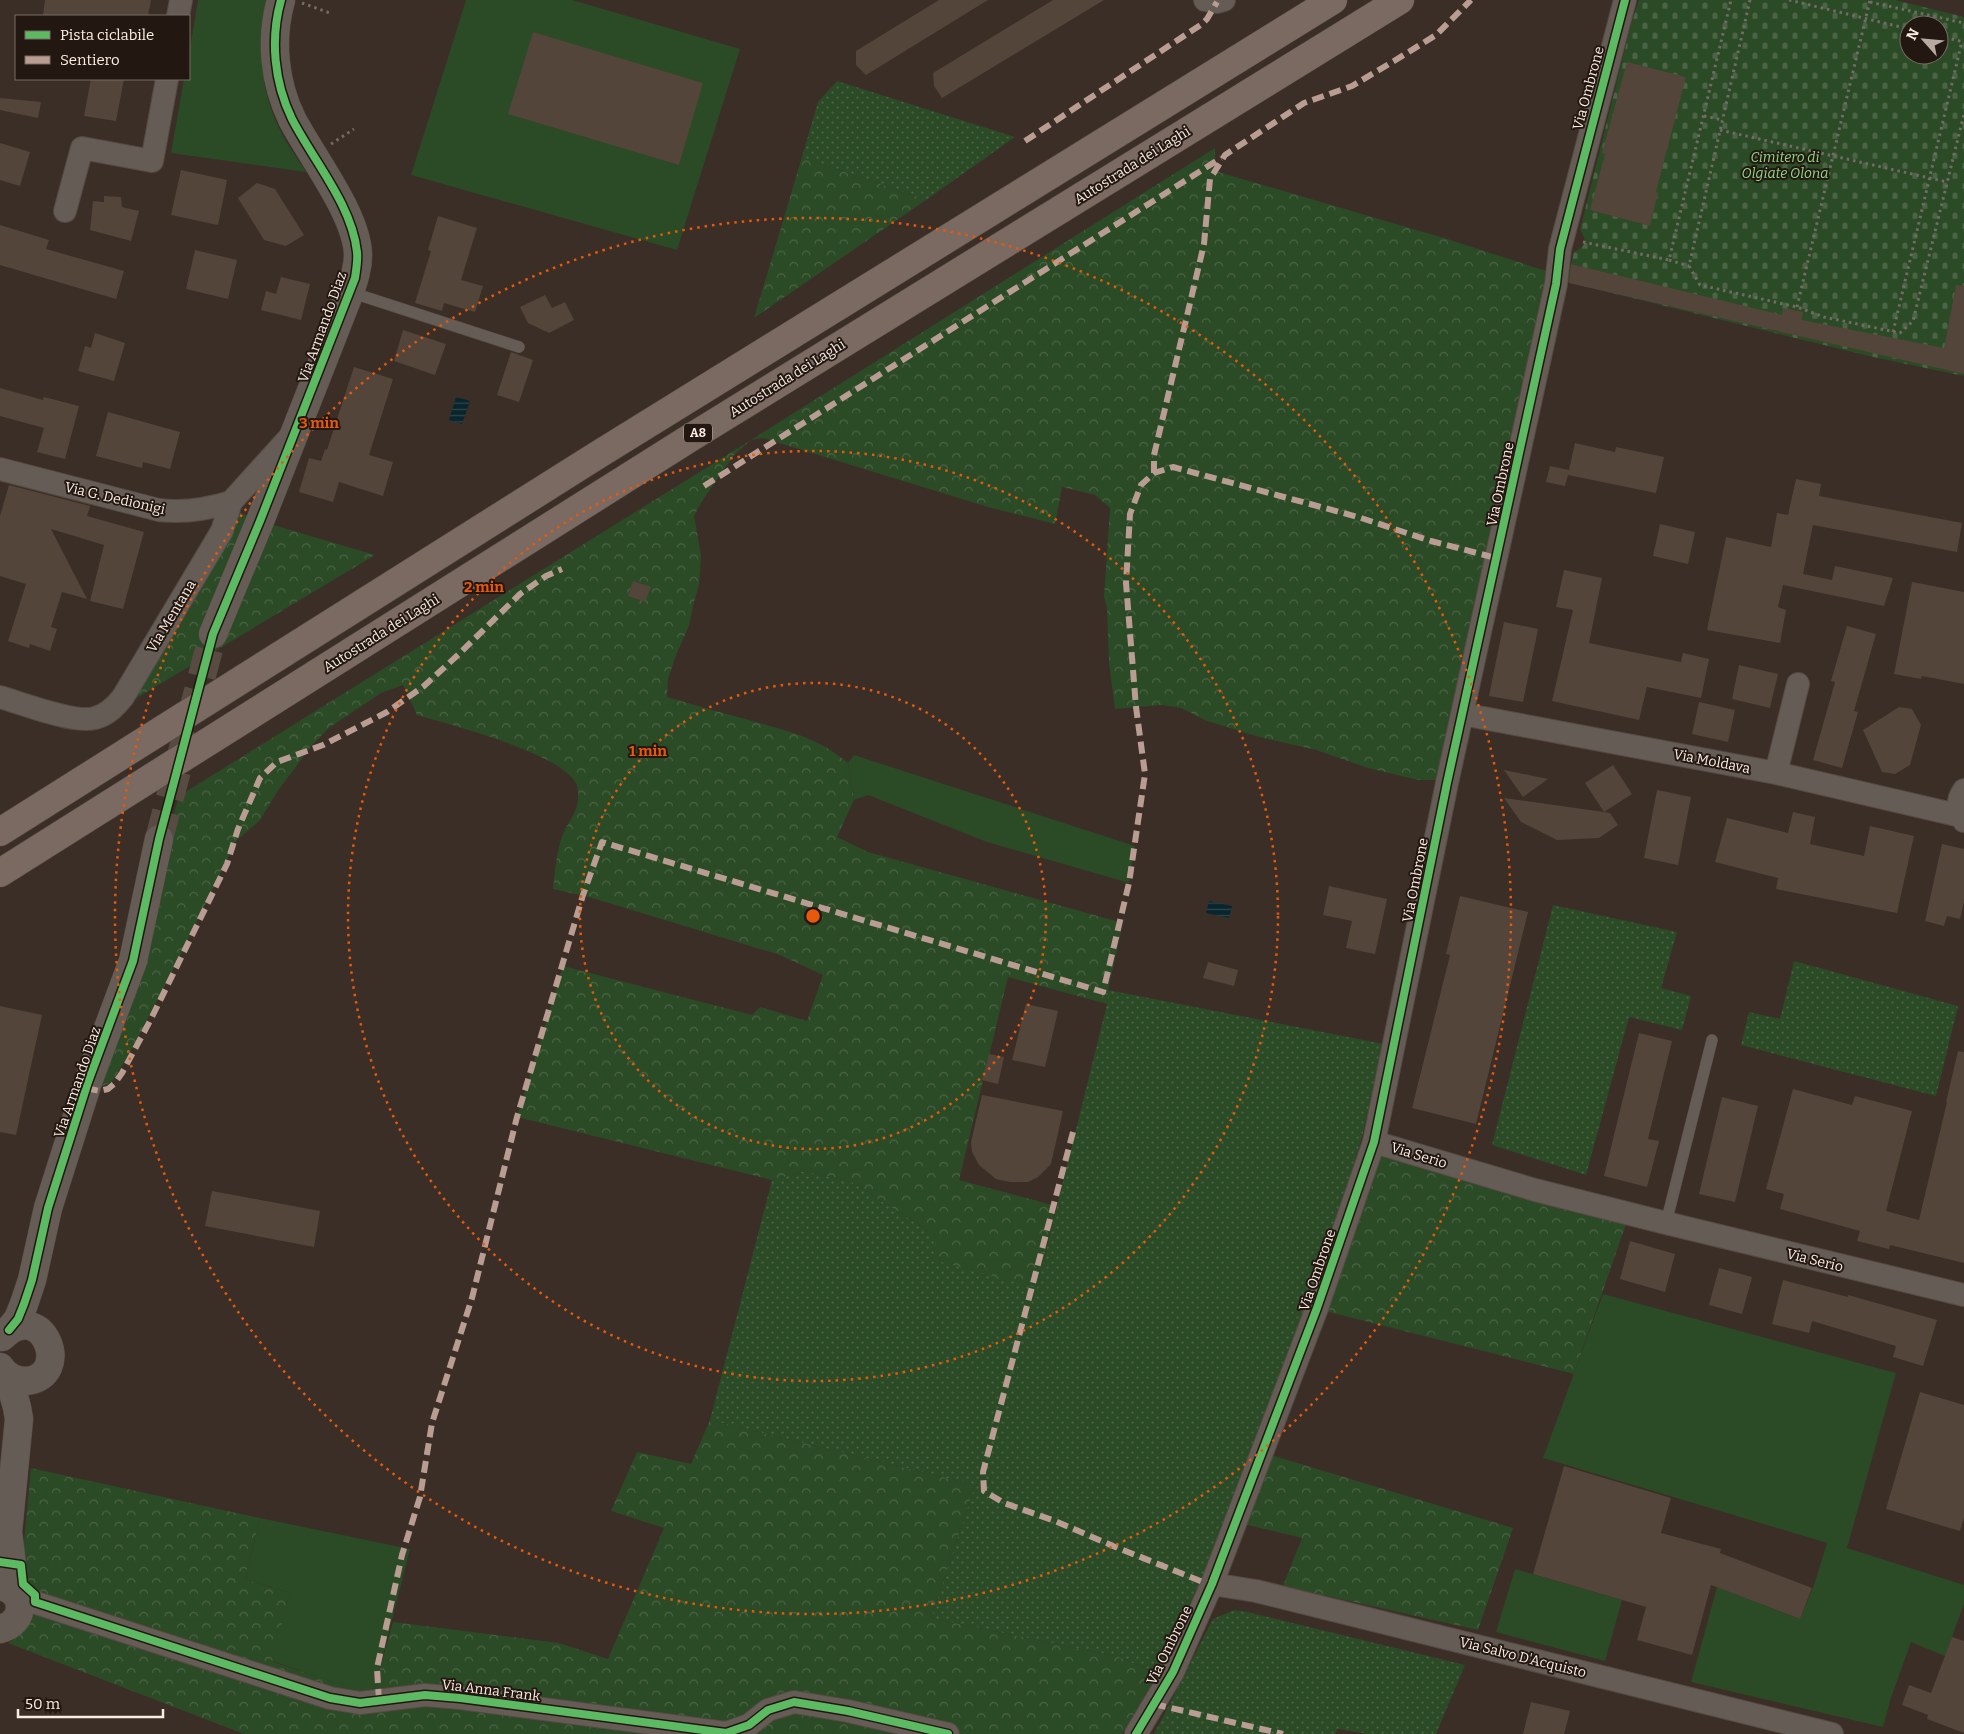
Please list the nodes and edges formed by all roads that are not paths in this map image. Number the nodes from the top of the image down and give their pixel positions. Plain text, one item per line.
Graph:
1 (181, 0) edge
2 (1205, 0) edge
3 (1224, 0) edge
4 (1333, 0) edge
5 (1400, 0) edge
6 (1625, 0) edge
7 (289, 1) edge
8 (178, 15) edge
9 (167, 80) edge
10 (65, 211) dead end
11 (350, 292) junction
12 (519, 347) dead end
13 (297, 430) junction
14 (0, 469) edge
15 (231, 502) junction
16 (213, 634) tunnel mouth
17 (1798, 684) dead end
18 (0, 696) edge
19 (1462, 714) junction
20 (1776, 773) junction
21 (1964, 790) edge
22 (1962, 818) edge
23 (0, 832) edge
24 (159, 839) tunnel mouth
25 (0, 872) edge
26 (1712, 1040) dead end
27 (1374, 1142) junction
28 (1666, 1224) junction
29 (32, 1280) junction
30 (1964, 1295) edge
31 (41, 1332) junction
32 (5, 1335) edge
33 (2, 1370) edge
34 (42, 1374) junction
35 (19, 1419) junction
36 (4, 1544) edge
37 (1212, 1584) junction
38 (10, 1591) edge
39 (4, 1632) edge
40 (948, 1734) edge
41 (1136, 1734) edge
42 (1832, 1734) edge

1 - 8 street
2 - 3 street
4 - 23 highway, A8
5 - 25 highway, Autostrada dei Laghi / A8
6 - 19 street, Via Ombrone
7 - 11 street, Via Armando Diaz
9 - 10 street
11 - 12 lane
11 - 13 street, Via Armando Diaz
13 - 15 street, Via Mentana
13 - 16 street, Via Armando Diaz
14 - 15 street, Via G. Dedionigi
15 - 18 street, Via Mentana
17 - 20 street
19 - 20 street, Via Moldava
19 - 27 street, Via Ombrone
20 - 22 street, Via Moldava
21 - 22 street, Via Moldava
24 - 29 street, Via Armando Diaz
26 - 28 lane
27 - 28 street, Via Serio
27 - 37 street, Via Ombrone
28 - 30 street, Via Serio
29 - 31 street, Via Armando Diaz
29 - 32 street, Via Armando Diaz
31 - 32 street, Via Armando Diaz
31 - 34 street, Via Armando Diaz
33 - 34 street, Via Armando Diaz
33 - 35 street, Via Armando Diaz
34 - 35 street, Via Armando Diaz
35 - 36 street, Via Armando Diaz
36 - 38 street, Via Armando Diaz
37 - 41 street, Via Ombrone
37 - 42 street, Via Salvo D'Acquisto
38 - 39 street, Via Armando Diaz
38 - 40 street, Via Anna Frank

